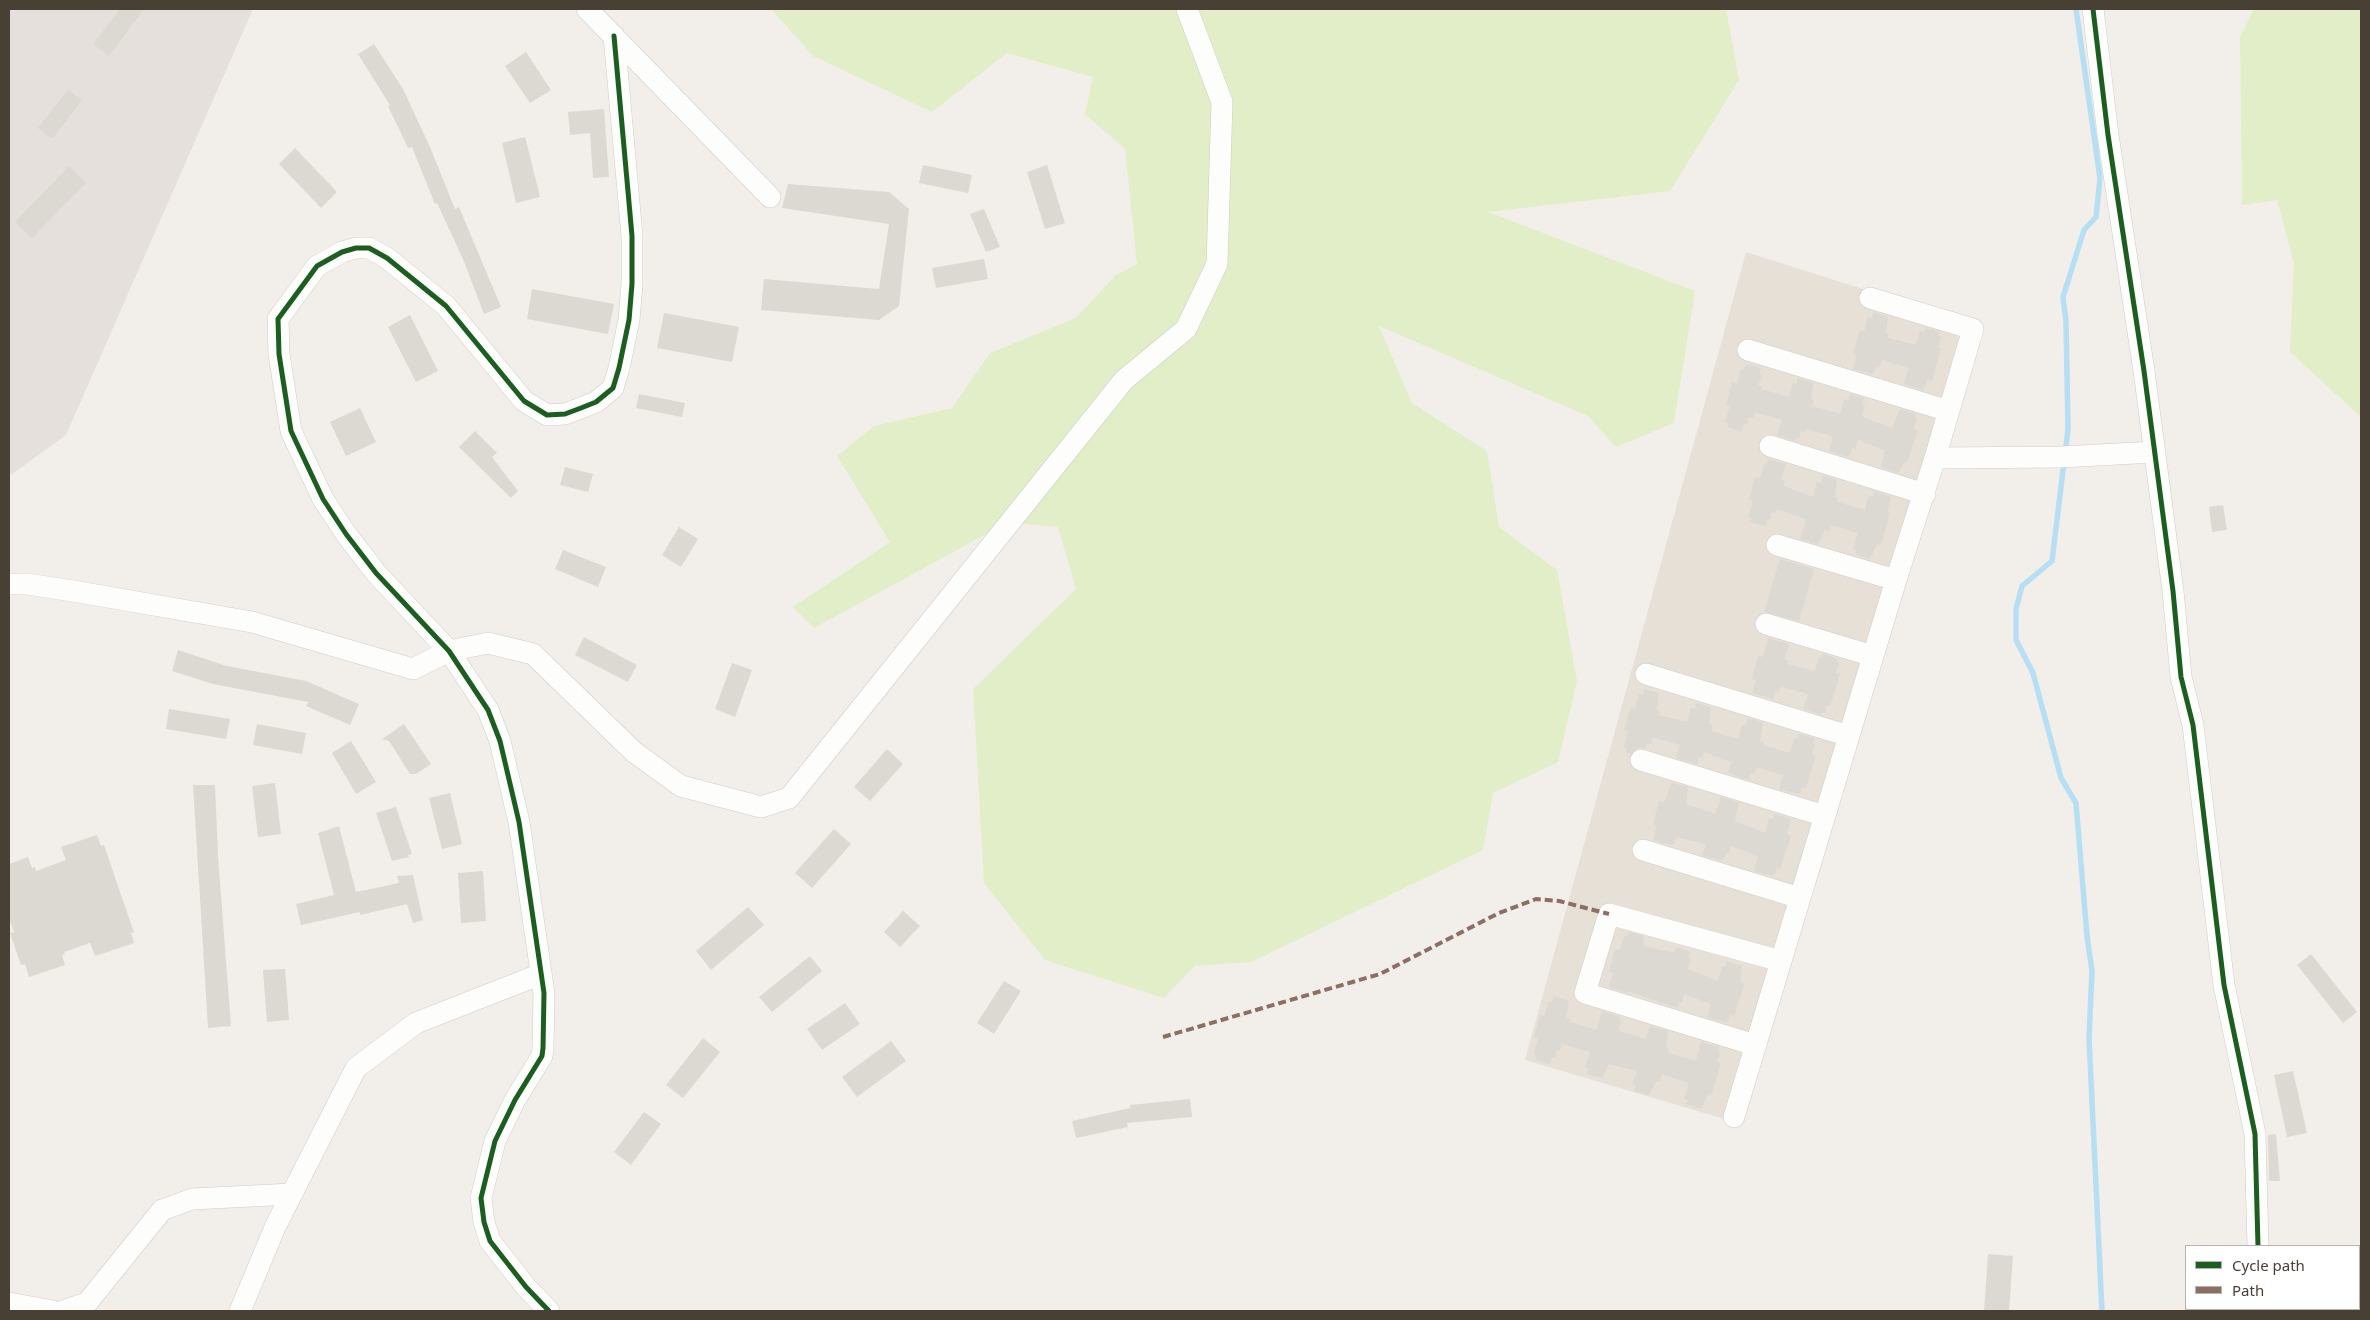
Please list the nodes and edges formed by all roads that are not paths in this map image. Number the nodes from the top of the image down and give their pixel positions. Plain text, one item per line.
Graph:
1 (588, 9) edge
2 (1187, 9) edge
3 (2093, 9) edge
4 (614, 36) junction
5 (770, 197) dead end
6 (1870, 298) dead end
7 (1748, 350) dead end
8 (1949, 411) junction
9 (1770, 446) dead end
10 (2154, 452) junction
11 (1935, 458) junction
12 (1925, 494) junction
13 (1777, 545) dead end
14 (1896, 580) junction
15 (9, 584) edge
16 (1766, 624) dead end
17 (449, 651) junction
18 (1873, 656) junction
19 (1646, 674) dead end
20 (1849, 736) junction
21 (1641, 760) dead end
22 (1825, 816) junction
23 (1643, 850) dead end
24 (1800, 898) junction
25 (1781, 961) junction
26 (540, 974) junction
27 (1756, 1045) junction
28 (1734, 1117) dead end
29 (292, 1194) junction
30 (2258, 1245) edge
31 (9, 1303) edge
32 (53, 1311) edge
33 (63, 1311) edge
34 (240, 1311) edge
35 (549, 1311) edge

1 - 4 street
2 - 17 street
3 - 10 street
4 - 5 street
4 - 17 street
6 - 8 street
7 - 8 street
8 - 11 street
9 - 12 street
10 - 11 street
10 - 30 street
11 - 12 street
12 - 14 street
13 - 14 street
14 - 18 street
15 - 17 street
16 - 18 street
17 - 26 street
18 - 20 street
19 - 20 street
20 - 22 street
21 - 22 street
22 - 24 street
23 - 24 street
24 - 25 street
25 - 27 street
25 - 27 street
26 - 29 street
26 - 35 street
27 - 28 street
29 - 33 street
29 - 34 street
31 - 32 street

